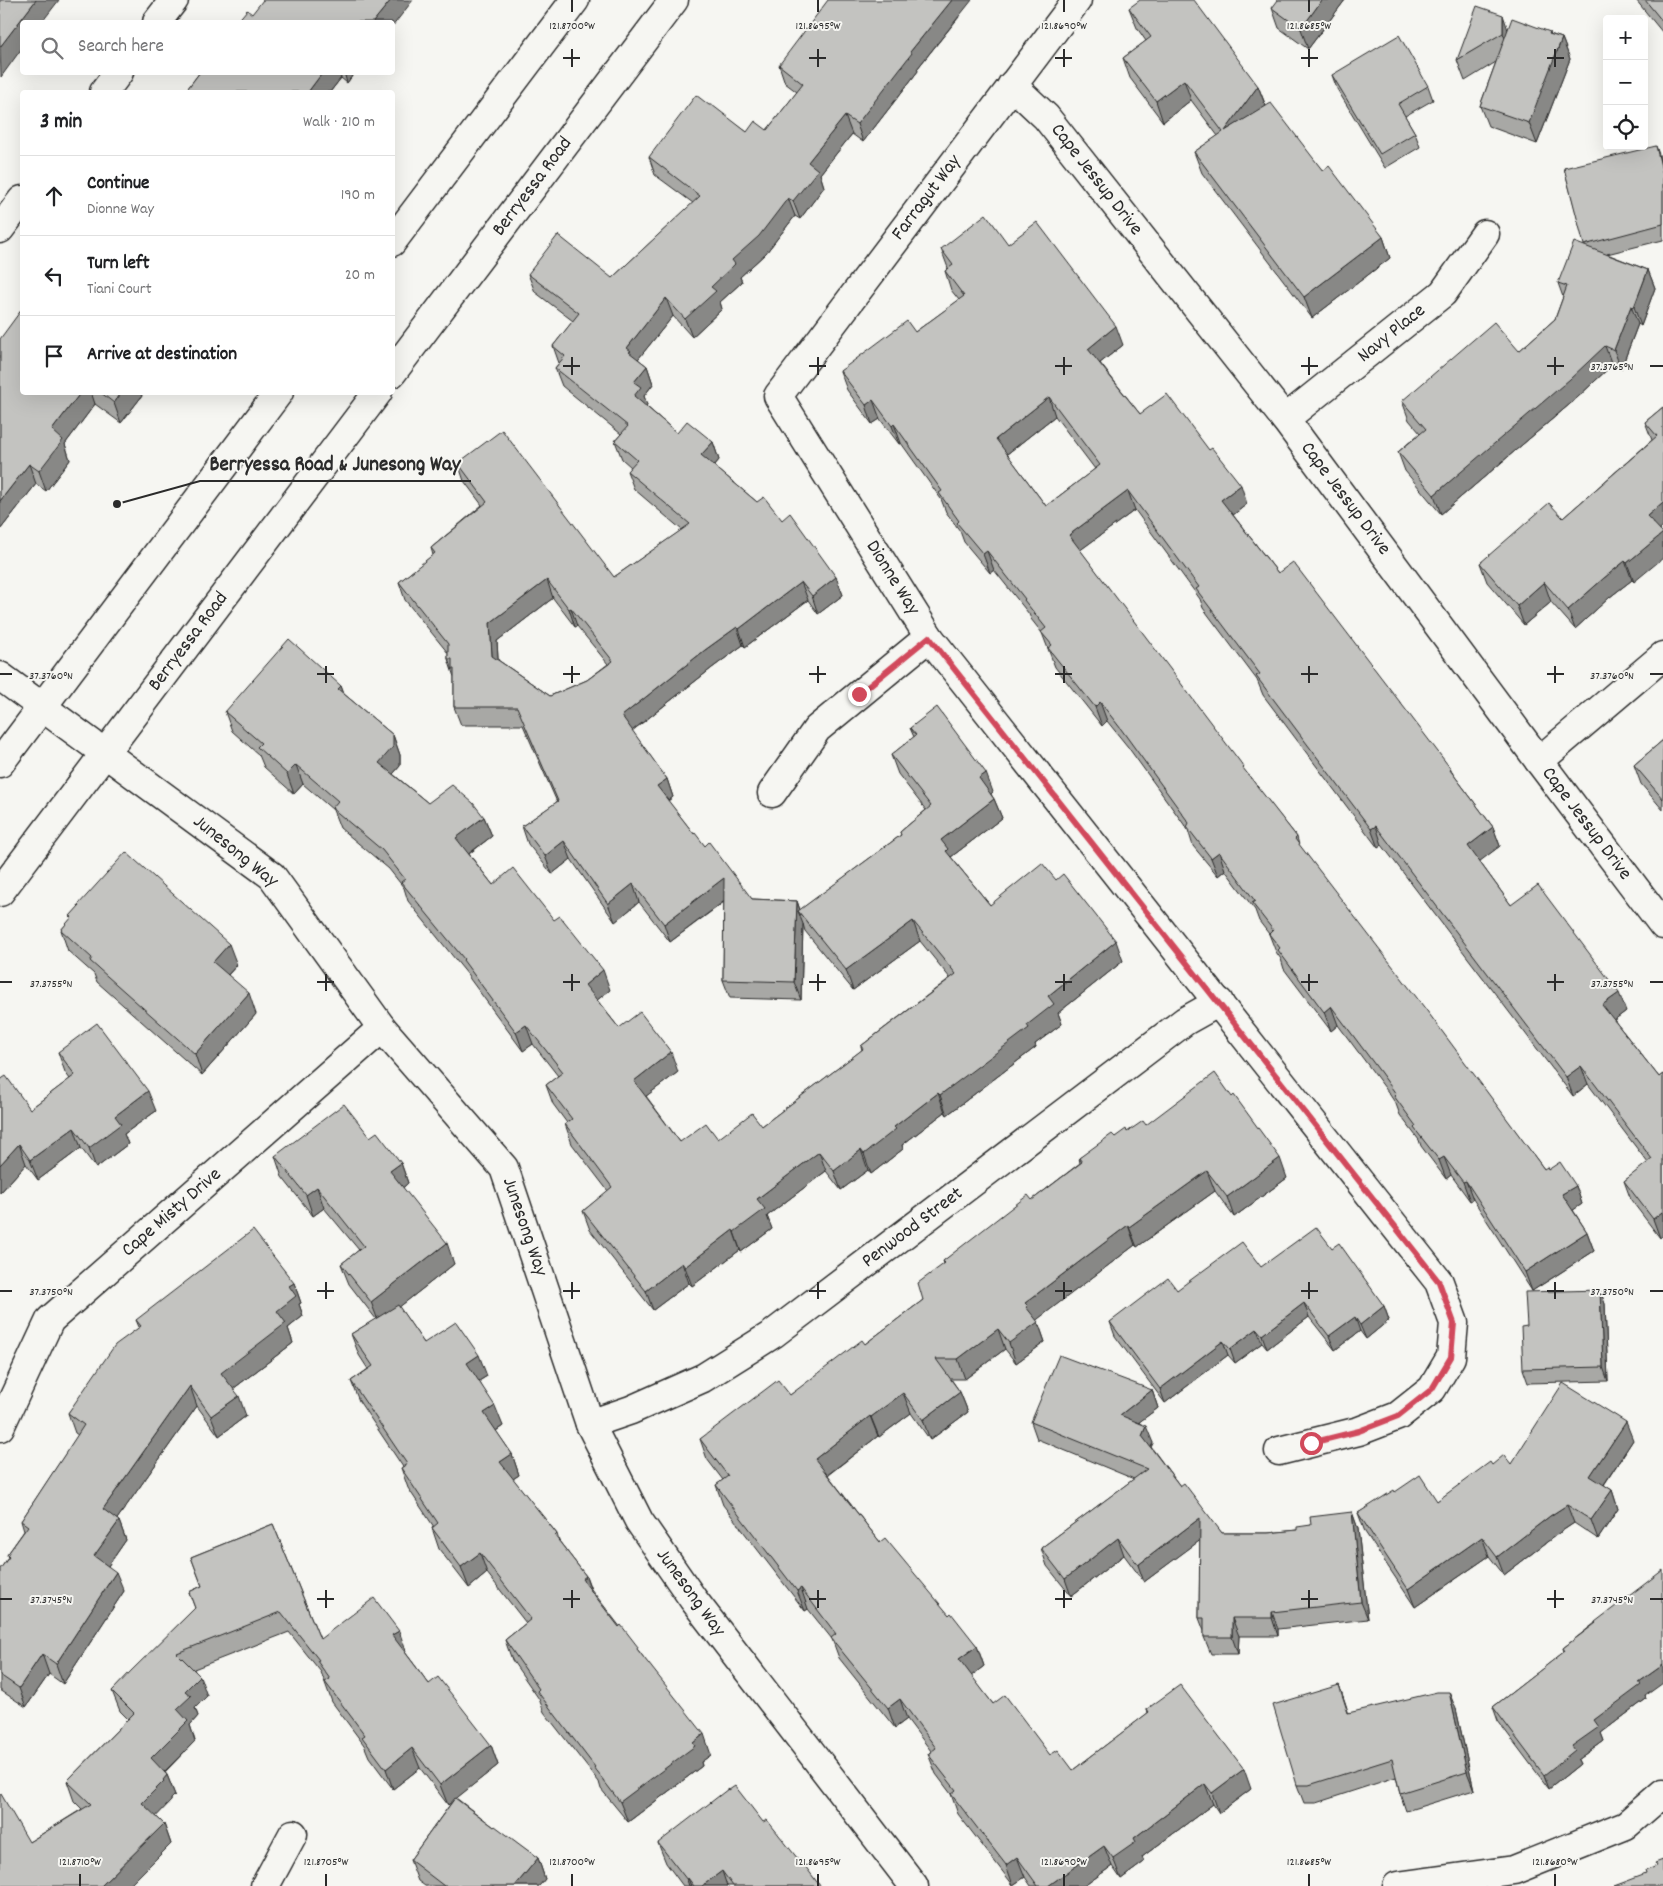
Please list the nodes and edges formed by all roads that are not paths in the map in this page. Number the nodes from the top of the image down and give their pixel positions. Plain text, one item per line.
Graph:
1 (174, 0) edge
2 (575, 0) edge
3 (674, 0) edge
4 (1077, 0) edge
5 (159, 20) edge
6 (117, 75) edge
7 (1012, 85) junction
8 (106, 90) edge
9 (20, 203) edge
10 (0, 230) edge
11 (1485, 234) dead end
12 (395, 238) edge
13 (395, 369) edge
14 (277, 395) edge
15 (376, 395) edge
16 (778, 396) joint
17 (1285, 419) junction
18 (929, 637) junction
19 (1663, 656) edge
20 (0, 676) edge
21 (42, 708) junction
22 (105, 753) junction
23 (1539, 761) junction
24 (0, 763) edge
25 (772, 793) dead end
26 (0, 892) edge
27 (1663, 925) edge
28 (1219, 1002) junction
29 (382, 1028) junction
30 (590, 1424) junction
31 (0, 1426) edge
32 (1280, 1452) dead end
33 (1663, 1793) edge
34 (293, 1834) dead end
35 (265, 1886) edge
36 (914, 1886) edge
37 (1397, 1886) edge

1 - 5 street
2 - 12 street
3 - 13 street, Berryessa Road
4 - 7 street, Farragut Way
6 - 8 street
7 - 16 street, Farragut Way
7 - 17 street, Cape Jessup Drive
9 - 10 street
11 - 17 street, Navy Place
14 - 21 street
15 - 22 street, Berryessa Road
16 - 18 street, Dionne Way
17 - 23 street, Cape Jessup Drive
18 - 25 street
18 - 28 street, Dionne Way
19 - 23 street
20 - 21 street, Junesong Way
21 - 22 street, Junesong Way
21 - 24 street
22 - 26 street, Berryessa Road
22 - 29 street, Junesong Way
23 - 27 street, Cape Jessup Drive
28 - 30 street, Penwood Street
28 - 32 street, Dionne Way
29 - 30 street, Junesong Way
29 - 31 street, Cape Misty Drive
30 - 36 street, Junesong Way
33 - 37 street
34 - 35 street

